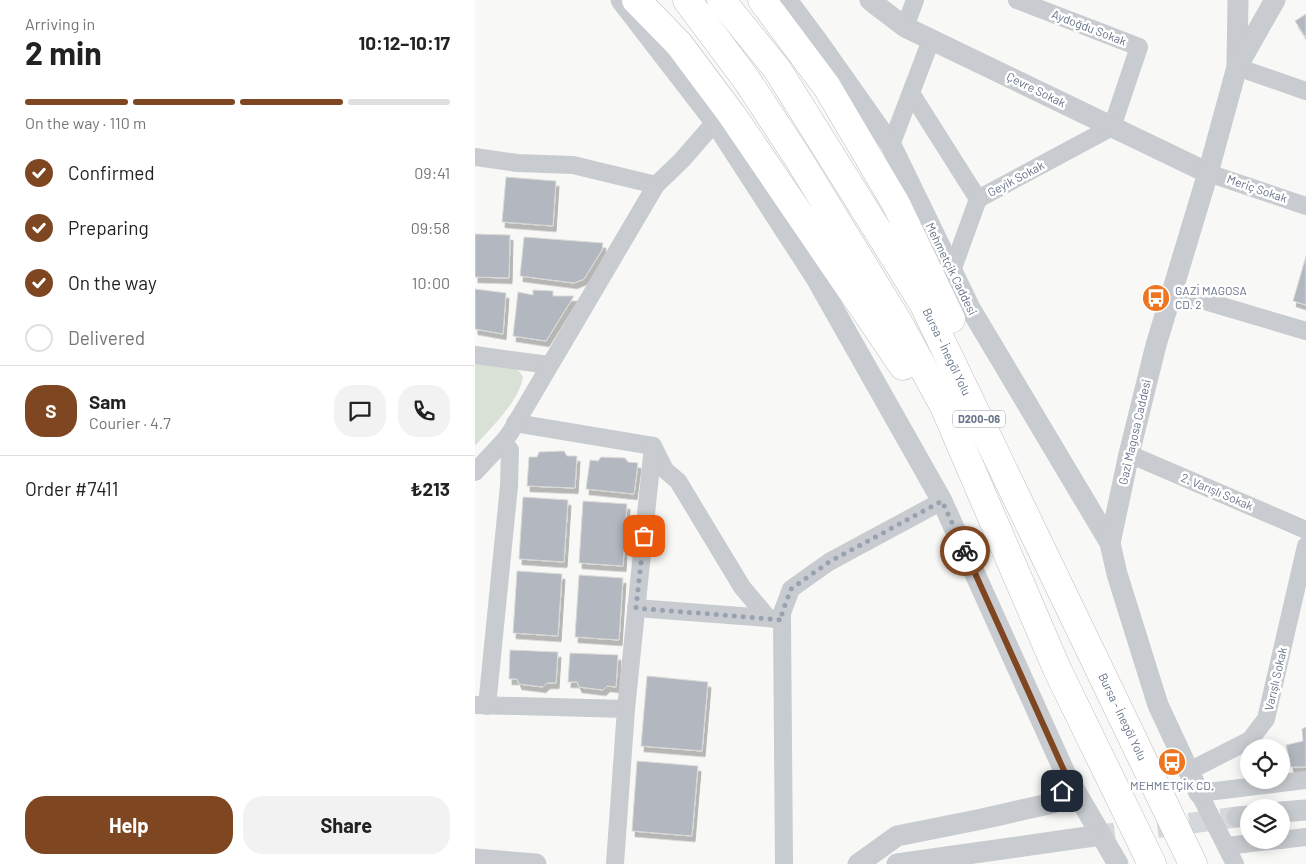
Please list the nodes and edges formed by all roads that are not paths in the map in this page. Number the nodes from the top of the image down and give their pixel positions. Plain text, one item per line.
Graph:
1 (621, 0) edge
2 (636, 0) edge
3 (687, 0) edge
4 (721, 0) edge
5 (762, 0) edge
6 (787, 0) edge
7 (870, 0) edge
8 (915, 0) edge
9 (1017, 0) edge
10 (1238, 0) edge
11 (1275, 0) edge
12 (905, 27) junction
13 (931, 40) junction
14 (1237, 66) junction
15 (1306, 91) edge
16 (911, 93) junction
17 (715, 122) junction
18 (1112, 127) junction
19 (891, 145) junction
20 (475, 157) edge
21 (1208, 173) junction
22 (656, 184) junction
23 (978, 199) junction
24 (1306, 206) edge
25 (952, 271) junction
26 (1171, 291) junction
27 (1306, 331) edge
28 (475, 355) edge
29 (549, 365) junction
30 (965, 390) junction
31 (515, 423) junction
32 (503, 442) junction
33 (653, 446) junction
34 (1129, 454) junction
35 (475, 472) edge
36 (978, 483) junction
37 (942, 501) junction
38 (1306, 530) edge
39 (1110, 543) junction
40 (1306, 546) edge
41 (636, 608) junction
42 (775, 619) junction
43 (481, 705) edge
44 (625, 709) junction
45 (1189, 771) junction
46 (1066, 775) junction
47 (1306, 780) edge
48 (1199, 793) junction
49 (1306, 810) edge
50 (1290, 811) edge
51 (1094, 836) tunnel mouth
52 (1306, 837) edge
53 (1290, 839) edge
54 (1240, 844) edge
55 (1226, 846) junction
56 (475, 859) edge
57 (511, 863) edge
58 (536, 864) edge
59 (615, 864) edge
60 (784, 864) edge
61 (858, 864) edge
62 (897, 864) edge
63 (1118, 864) edge
64 (1152, 864) edge
65 (1193, 864) edge
66 (1235, 864) edge

1 - 17 street
2 - 36 highway
3 - 36 highway, D200-06
4 - 30 highway, Bursa - İnegöl Yolu / D200-06
5 - 30 highway
6 - 19 street, Mehmetçik Caddesi
7 - 12 street, Çevre Sokak
8 - 12 street
9 - 18 street, Aydoğdu Sokak
10 - 14 street
11 - 14 street
12 - 13 street, Çevre Sokak
13 - 16 street
13 - 18 street, Çevre Sokak
14 - 15 street
14 - 21 street, Gazi Magosa Caddesi
16 - 19 street
16 - 23 street, Geyik Sokak
17 - 22 street
17 - 37 street
18 - 21 street, Çevre Sokak
18 - 23 street, Geyik Sokak
19 - 25 street, Mehmetçik Caddesi
20 - 22 street
21 - 24 street, Meriç Sokak
21 - 26 street, Gazi Magosa Caddesi
22 - 29 street
23 - 25 street
25 - 39 street, Mehmetçik Caddesi
26 - 27 street
26 - 34 street, Gazi Magosa Caddesi
28 - 29 street
29 - 31 street
30 - 65 highway, Bursa - İnegöl Yolu / D200-06
31 - 32 street
31 - 33 street
32 - 35 street
32 - 43 street
33 - 41 street
33 - 42 street
34 - 38 street, 2. Varışlı Sokak
34 - 39 street, Gazi Magosa Caddesi
36 - 64 highway, D200-06
37 - 42 street
37 - 46 street
39 - 45 street, Gazi Magosa Caddesi
40 - 45 street, Varışlı Sokak
41 - 42 street
41 - 44 street
42 - 60 street
43 - 44 street
44 - 59 street
45 - 48 street, Gazi Magosa Caddesi
46 - 61 street
46 - 63 street
47 - 48 street
48 - 55 street
49 - 50 street
51 - 62 street
52 - 53 street
54 - 55 street
55 - 66 street
56 - 57 street
57 - 58 street

